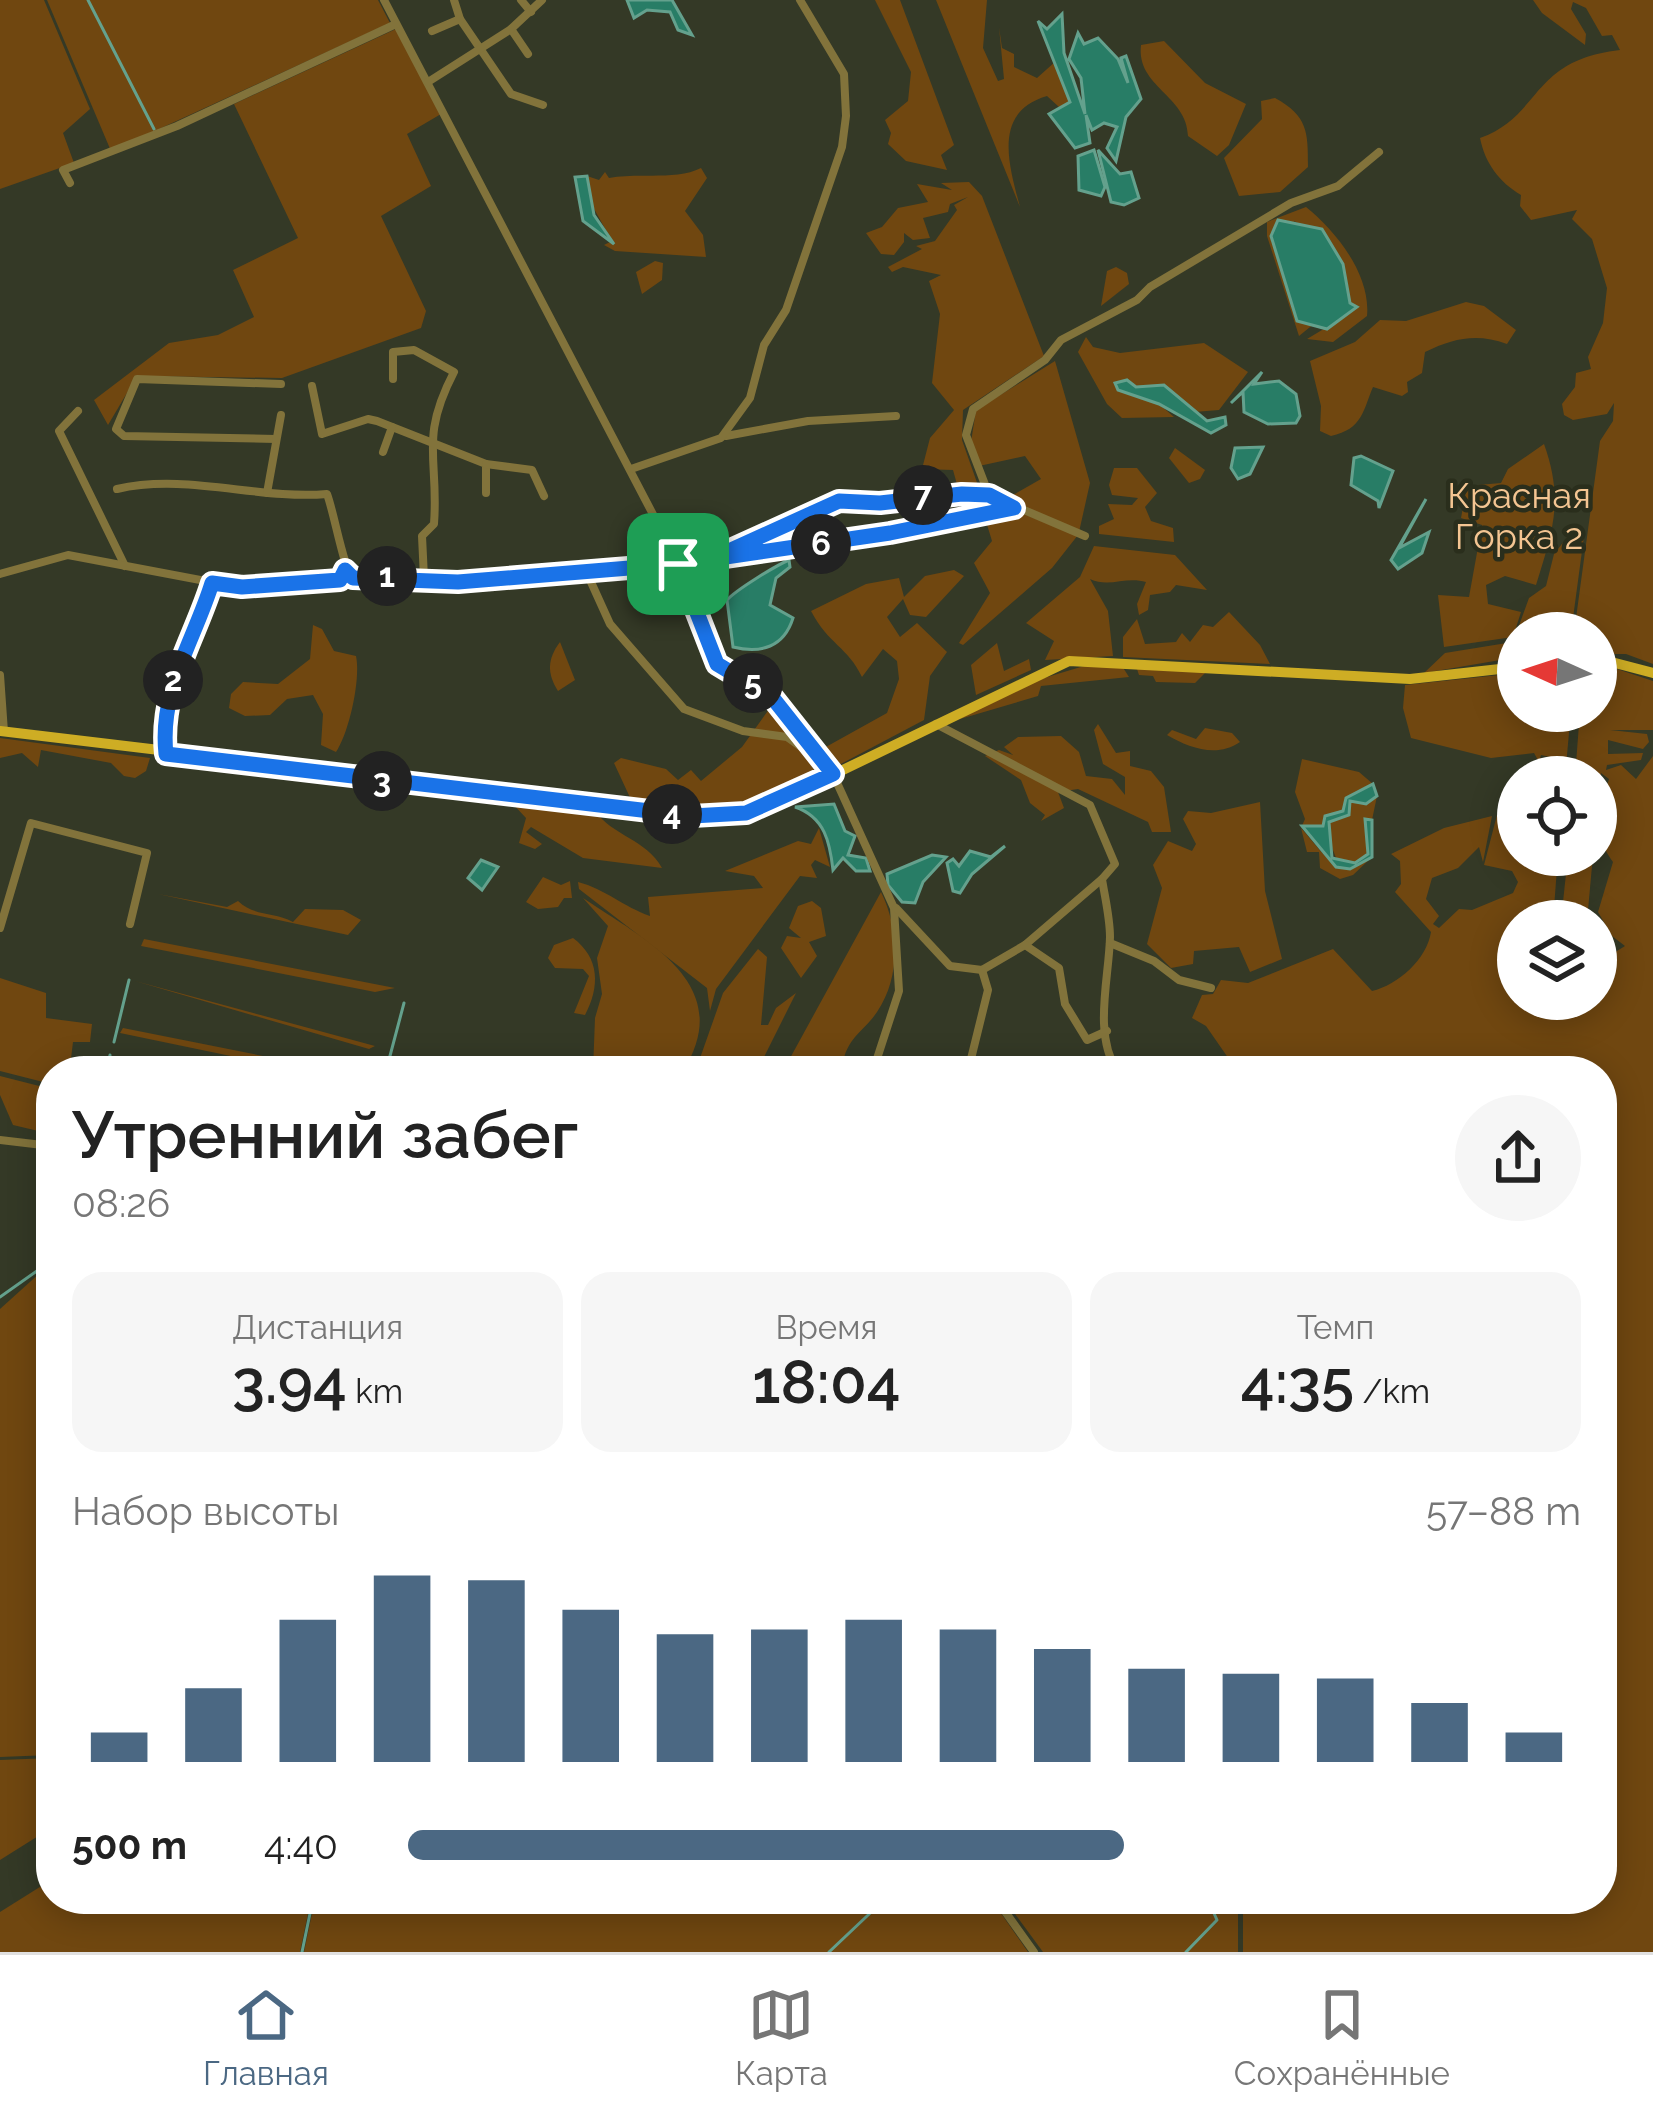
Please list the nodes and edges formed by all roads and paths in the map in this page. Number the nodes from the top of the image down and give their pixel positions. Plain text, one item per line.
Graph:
1 (383, 0) edge
2 (454, 0) edge
3 (521, 0) edge
4 (542, 0) edge
5 (800, 0) edge
6 (531, 12) junction
7 (460, 19) junction
8 (396, 24) junction
9 (511, 28) junction
10 (432, 31) dead end
11 (479, 49) junction
12 (528, 54) dead end
13 (430, 81) junction
14 (543, 105) dead end
15 (1379, 152) dead end
16 (70, 184) dead end
17 (393, 379) dead end
18 (280, 384) dead end
19 (312, 386) dead end
20 (78, 411) dead end
21 (281, 415) dead end
22 (896, 416) dead end
23 (392, 427) junction
24 (721, 438) junction
25 (276, 439) junction
26 (428, 442) junction
27 (383, 452) dead end
28 (486, 464) junction
29 (631, 470) junction
30 (117, 488) dead end
31 (267, 493) junction
32 (486, 493) dead end
33 (544, 496) dead end
34 (987, 496) junction
35 (1014, 508) junction
36 (987, 513) junction
37 (1085, 536) dead end
38 (722, 554) junction
39 (678, 564) junction
40 (125, 567) junction
41 (345, 570) junction
42 (586, 571) junction
43 (0, 574) edge
44 (353, 578) junction
45 (424, 578) junction
46 (340, 580) junction
47 (212, 583) junction
48 (1617, 664) edge
49 (1497, 669) edge
50 (1653, 673) edge
51 (0, 675) edge
52 (935, 724) junction
53 (2, 732) edge
54 (166, 754) junction
55 (812, 754) junction
56 (833, 774) junction
57 (1102, 879) junction
58 (894, 908) junction
59 (130, 923) dead end
60 (0, 928) edge
61 (1110, 943) junction
62 (1025, 945) junction
63 (982, 970) junction
64 (1211, 988) dead end
65 (1107, 1031) junction
66 (878, 1056) edge
67 (972, 1056) edge
68 (1108, 1056) edge
69 (0, 1140) edge
70 (36, 1144) edge
71 (1007, 1914) edge
72 (1034, 1952) edge

1 - 8 street
2 - 7 street
3 - 6 street
4 - 6 street
5 - 24 street
6 - 9 street
7 - 10 street
7 - 11 street
8 - 13 street
8 - 16 street
9 - 11 street
9 - 12 street
11 - 13 street
11 - 14 street
13 - 29 street
15 - 34 street
17 - 26 street
18 - 25 street
19 - 23 street
20 - 40 street
21 - 25 street
22 - 24 street
23 - 26 street
23 - 27 street
24 - 29 street
25 - 31 street
26 - 28 street
26 - 45 street
28 - 32 street
28 - 33 street
29 - 39 street
30 - 31 street
31 - 41 street
34 - 35 street
34 - 36 street
34 - 38 street
35 - 36 street
35 - 37 street
36 - 38 street
38 - 39 street
39 - 42 street
39 - 55 street
40 - 43 street
40 - 47 street
41 - 44 street
41 - 46 street
42 - 45 street
42 - 55 street
44 - 45 street
44 - 46 street
46 - 47 street
47 - 54 street
48 - 50 main road
49 - 52 main road
51 - 53 street
52 - 56 main road
52 - 57 street
53 - 54 main road
54 - 56 main road
55 - 56 street
56 - 58 street
57 - 61 street
57 - 62 street
58 - 63 street
58 - 66 street
59 - 60 street
61 - 64 street
61 - 65 street
62 - 63 street
62 - 65 street
63 - 67 street
65 - 68 street
69 - 70 street
71 - 72 street

